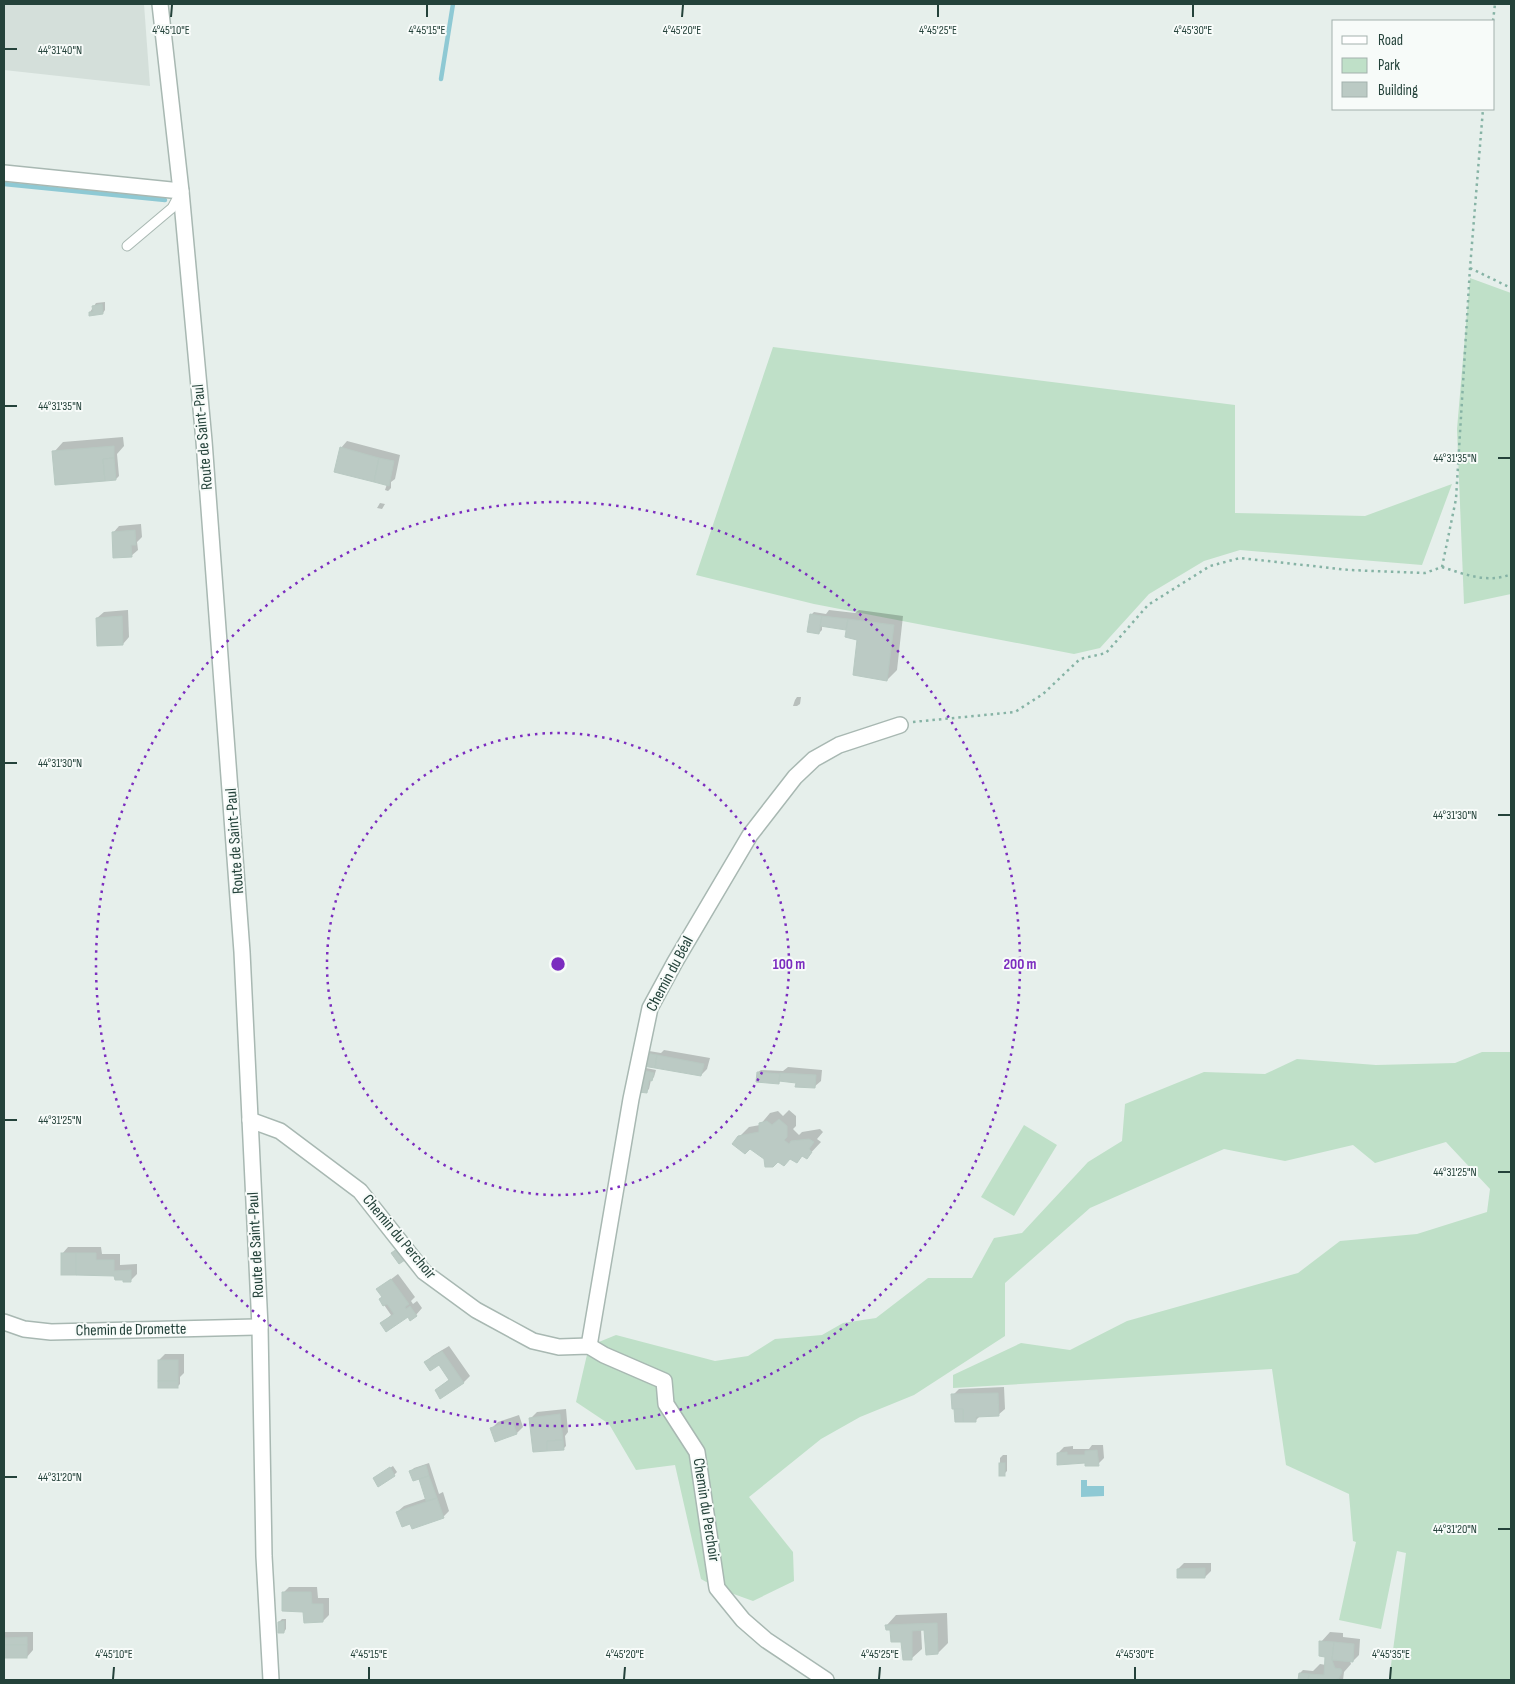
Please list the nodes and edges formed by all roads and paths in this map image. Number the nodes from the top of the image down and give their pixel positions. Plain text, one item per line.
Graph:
1 (160, 4) edge
2 (1495, 4) edge
3 (1493, 20) edge
4 (1483, 110) edge
5 (4, 173) edge
6 (181, 190) junction
7 (127, 246) dead end
8 (1470, 268) junction
9 (1511, 288) edge
10 (1442, 567) junction
11 (1511, 574) edge
12 (900, 725) joint
13 (250, 1120) junction
14 (4, 1322) edge
15 (260, 1327) junction
16 (589, 1346) junction
17 (271, 1680) edge
18 (826, 1680) edge

1 - 6 street, Route de Saint-Paul
2 - 3 path
4 - 8 path
5 - 6 street
6 - 7 lane
6 - 13 street, Route de Saint-Paul
8 - 9 path
8 - 10 path
10 - 11 path
10 - 12 path
12 - 16 street, Chemin du Béal
13 - 15 street, Route de Saint-Paul
13 - 16 street, Chemin du Perchoir
14 - 15 street, Chemin de Dromette
15 - 17 street, Route de Saint-Paul
16 - 18 street, Chemin du Perchoir

